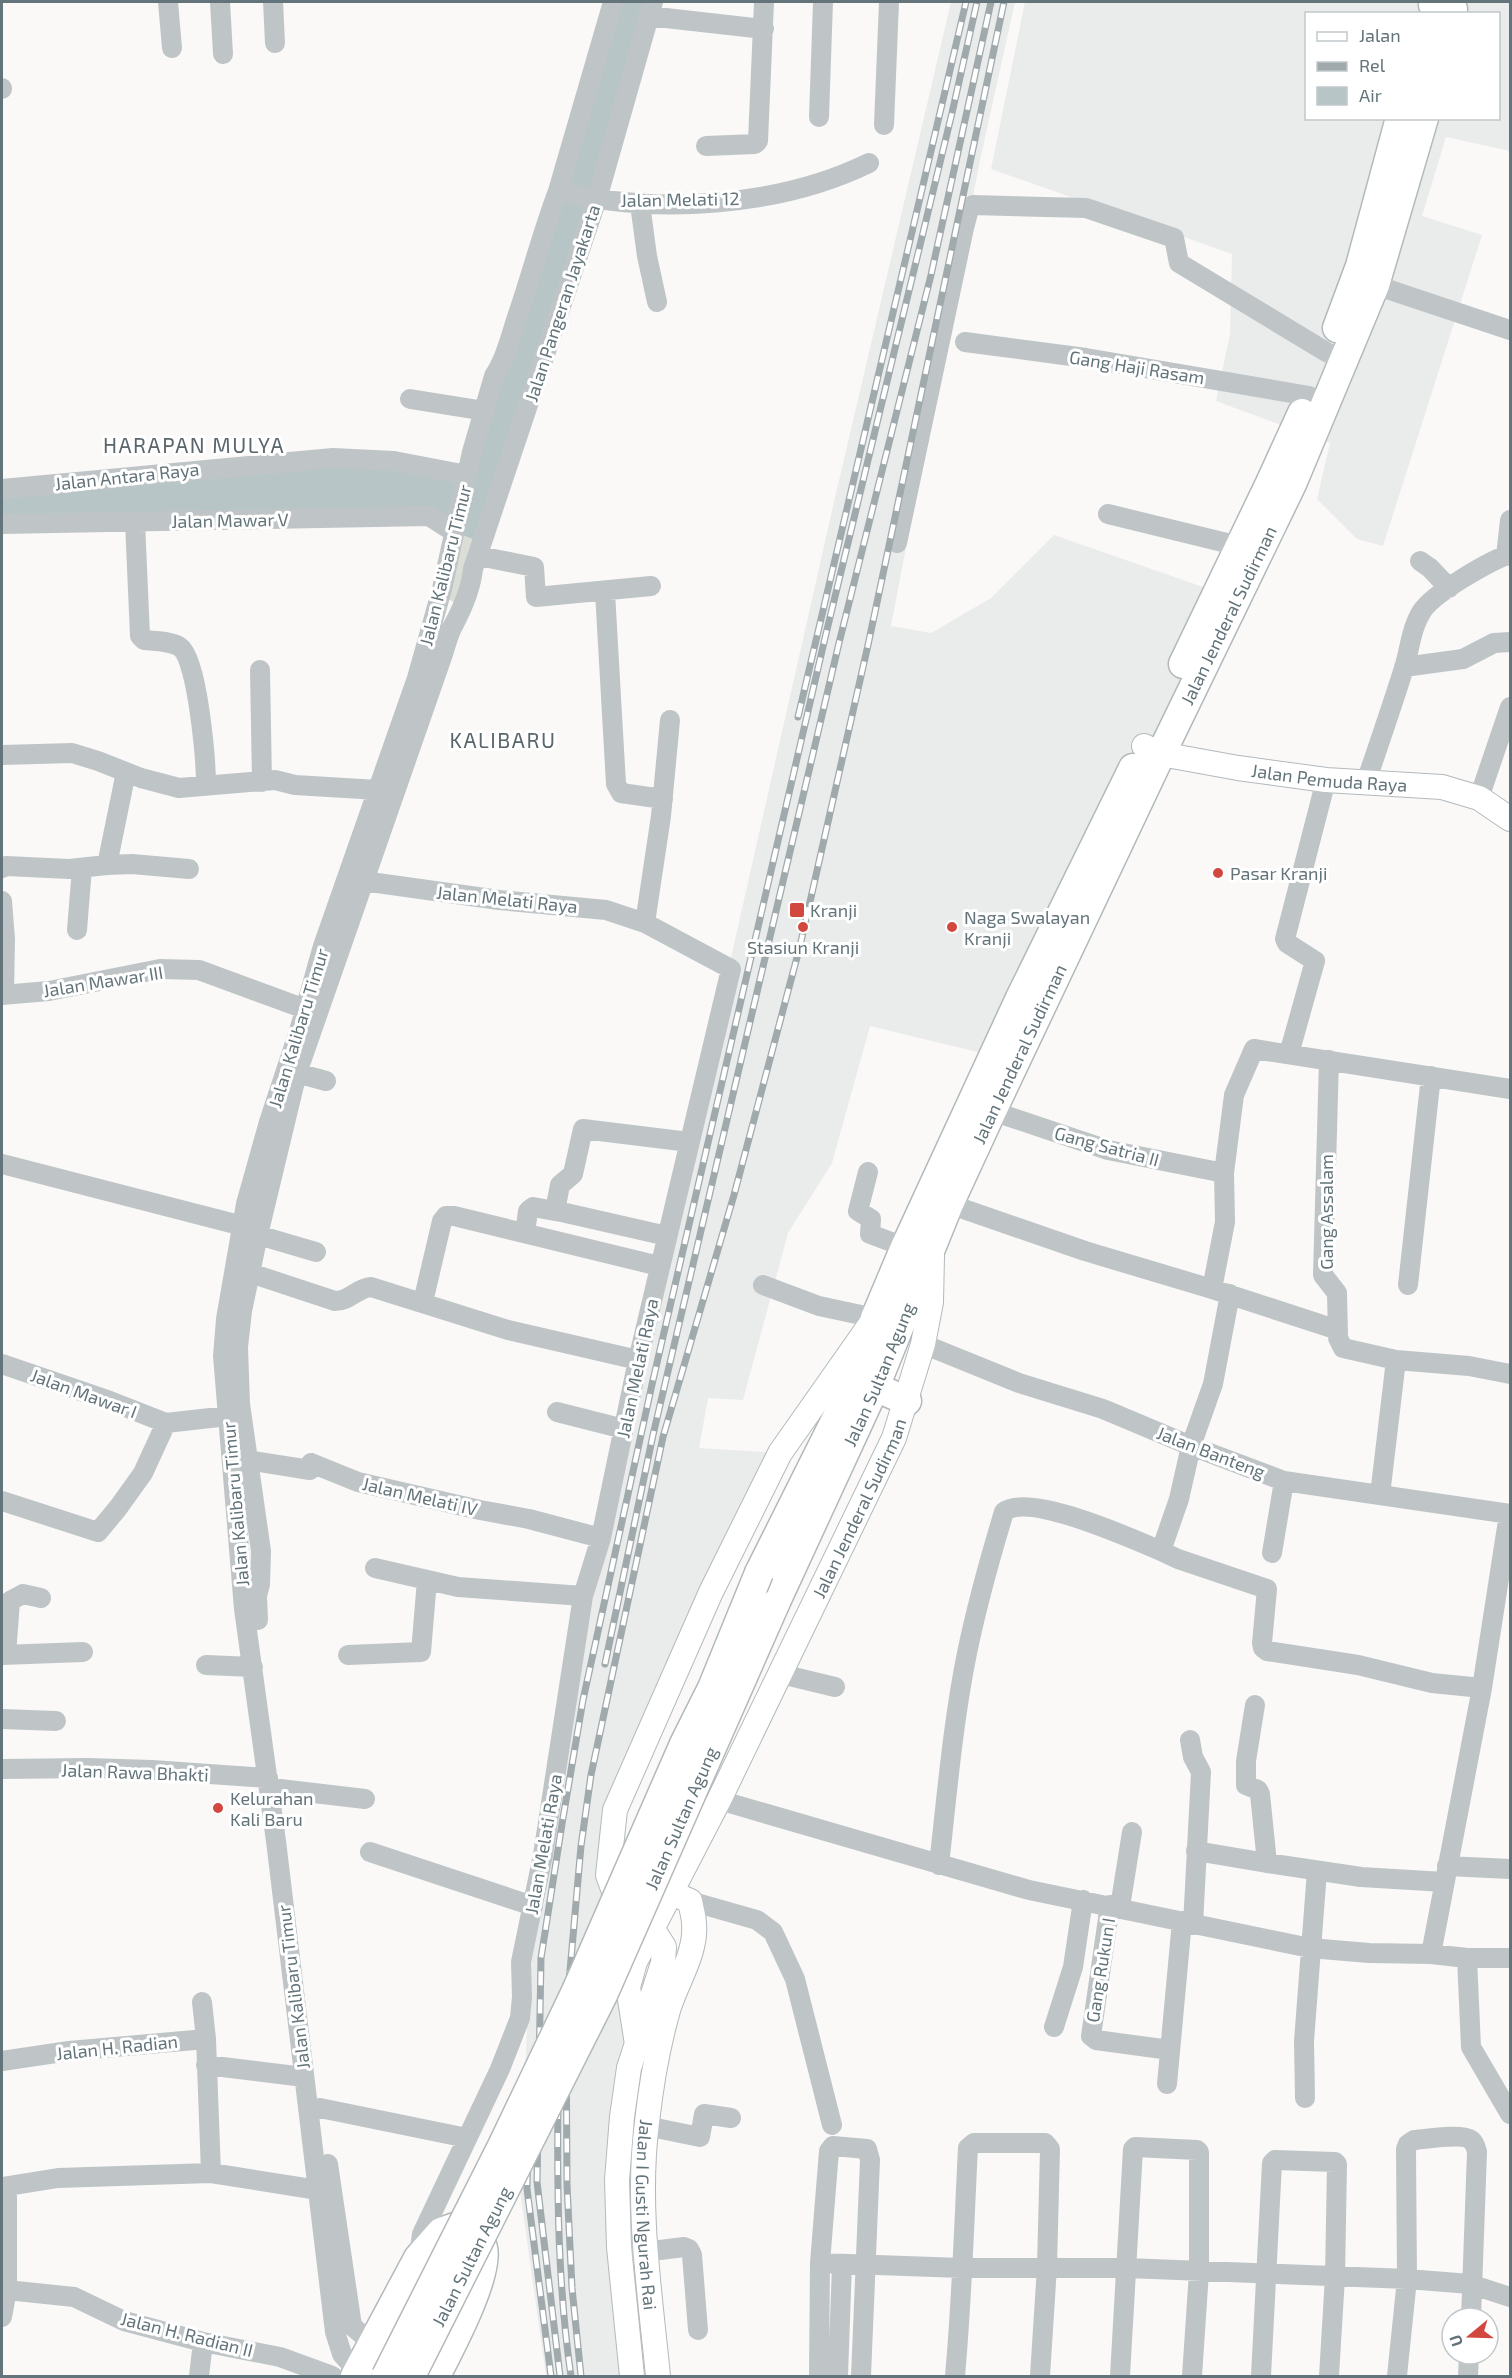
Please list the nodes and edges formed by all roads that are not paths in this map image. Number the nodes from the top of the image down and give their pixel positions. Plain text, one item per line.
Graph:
1 (168, 2) edge
2 (220, 2) edge
3 (273, 2) edge
4 (613, 2) edge
5 (765, 2) edge
6 (823, 2) edge
7 (889, 2) edge
8 (650, 9) edge
9 (764, 29) junction
10 (275, 43) dead end
11 (172, 48) dead end
12 (223, 54) dead end
13 (819, 117) dead end
14 (1399, 120) edge
15 (1423, 120) edge
16 (884, 125) dead end
17 (706, 146) dead end
18 (869, 163) dead end
19 (558, 190) junction
20 (595, 199) junction
21 (640, 204) junction
22 (1375, 285) junction
23 (657, 302) dead end
24 (1510, 330) edge
25 (965, 342) dead end
26 (1328, 353) junction
27 (1309, 396) junction
28 (410, 399) dead end
29 (485, 411) junction
30 (467, 475) junction
31 (2, 489) edge
32 (1273, 500) junction
33 (1108, 514) dead end
34 (135, 522) junction
35 (2, 524) edge
36 (454, 532) junction
37 (1508, 542) edge
38 (897, 543) dead end
39 (1239, 546) junction
40 (479, 556) junction
41 (1420, 561) dead end
42 (651, 586) dead end
43 (1449, 588) junction
44 (442, 589) junction
45 (605, 592) junction
46 (464, 602) junction
47 (1510, 642) edge
48 (426, 644) junction
49 (442, 657) junction
50 (1404, 666) junction
51 (260, 670) dead end
52 (1510, 707) edge
53 (670, 720) dead end
54 (1153, 750) junction
55 (2, 755) edge
56 (126, 772) junction
57 (1326, 780) junction
58 (262, 782) junction
59 (1366, 782) junction
60 (206, 786) junction
61 (378, 790) junction
62 (1479, 798) junction
63 (663, 799) junction
64 (1510, 819) edge
65 (107, 865) junction
66 (2, 868) edge
67 (82, 868) junction
68 (189, 869) dead end
69 (363, 881) junction
70 (2, 902) edge
71 (645, 923) junction
72 (77, 930) dead end
73 (3, 995) edge
74 (305, 1009) junction
75 (1289, 1054) junction
76 (1329, 1060) junction
77 (297, 1073) junction
78 (1431, 1076) junction
79 (326, 1081) dead end
80 (1510, 1089) edge
81 (992, 1112) junction
82 (689, 1142) junction
83 (2, 1164) edge
84 (868, 1172) dead end
85 (1224, 1173) junction
86 (949, 1204) junction
87 (555, 1211) junction
88 (250, 1230) junction
89 (525, 1233) junction
90 (667, 1236) junction
91 (918, 1249) junction
92 (316, 1251) dead end
93 (659, 1266) junction
94 (250, 1273) junction
95 (763, 1285) dead end
96 (1408, 1285) dead end
97 (1221, 1291) junction
98 (423, 1302) junction
99 (875, 1318) junction
100 (1338, 1330) junction
101 (923, 1344) junction
102 (638, 1360) junction
103 (1396, 1360) junction
104 (2, 1364) edge
105 (1510, 1374) edge
106 (869, 1377) junction
107 (907, 1401) junction
108 (234, 1410) junction
109 (557, 1412) dead end
110 (166, 1424) junction
111 (624, 1430) junction
112 (1191, 1446) junction
113 (239, 1459) junction
114 (1284, 1481) junction
115 (1380, 1495) junction
116 (2, 1501) edge
117 (1510, 1514) edge
118 (601, 1538) junction
119 (1161, 1551) junction
120 (1272, 1553) dead end
121 (375, 1568) dead end
122 (428, 1580) junction
123 (250, 1596) junction
124 (583, 1596) junction
125 (41, 1598) dead end
126 (83, 1652) dead end
127 (4, 1655) edge
128 (348, 1655) dead end
129 (206, 1665) dead end
130 (253, 1666) junction
131 (781, 1674) junction
132 (835, 1687) dead end
133 (1482, 1688) junction
134 (1255, 1705) dead end
135 (2, 1719) edge
136 (56, 1721) dead end
137 (1190, 1740) dead end
138 (2, 1769) edge
139 (274, 1784) junction
140 (365, 1799) dead end
141 (719, 1800) junction
142 (1132, 1832) dead end
143 (1196, 1851) junction
144 (370, 1852) dead end
145 (610, 1852) junction
146 (1267, 1863) junction
147 (939, 1865) junction
148 (1510, 1869) edge
149 (1317, 1871) junction
150 (1446, 1874) junction
151 (681, 1897) junction
152 (1083, 1900) junction
153 (533, 1906) junction
154 (1115, 1906) junction
155 (1187, 1923) junction
156 (652, 1928) junction
157 (1310, 1948) junction
158 (1431, 1954) junction
159 (1467, 1958) junction
160 (1510, 1958) edge
161 (202, 2002) dead end
162 (1054, 2027) dead end
163 (206, 2039) junction
164 (305, 2045) junction
165 (1170, 2050) junction
166 (2, 2061) edge
167 (206, 2065) junction
168 (303, 2077) junction
169 (1167, 2084) dead end
170 (1305, 2098) dead end
171 (320, 2108) junction
172 (1510, 2114) edge
173 (731, 2118) dead end
174 (832, 2125) dead end
175 (646, 2126) junction
176 (467, 2138) junction
177 (211, 2174) junction
178 (4, 2187) edge
179 (318, 2190) junction
180 (619, 2247) junction
181 (646, 2250) junction
182 (418, 2258) junction
183 (820, 2263) junction
184 (842, 2264) junction
185 (866, 2265) junction
186 (1047, 2267) junction
187 (962, 2268) junction
188 (1127, 2268) junction
189 (1199, 2272) junction
190 (1266, 2274) junction
191 (1335, 2277) junction
192 (1407, 2279) junction
193 (1470, 2284) junction
194 (7, 2290) junction
195 (1510, 2297) edge
196 (1471, 2306) edge
197 (2, 2317) edge
198 (699, 2330) dead end
199 (203, 2342) junction
200 (373, 2344) junction
201 (349, 2375) edge
202 (199, 2376) edge
203 (386, 2376) edge
204 (411, 2376) edge
205 (436, 2376) edge
206 (632, 2376) edge
207 (658, 2376) edge
208 (819, 2376) edge
209 (838, 2376) edge
210 (861, 2376) edge
211 (954, 2376) edge
212 (1040, 2376) edge
213 (1120, 2376) edge
214 (1192, 2376) edge
215 (1261, 2376) edge
216 (1329, 2376) edge
217 (1397, 2376) edge

1 - 11 street
2 - 12 street
3 - 10 street
4 - 19 street, Jalan Pangeran Jayakarta
5 - 9 street
6 - 13 street
7 - 16 street
8 - 9 street
8 - 20 street, Jalan Pangeran Jayakarta
9 - 17 street
14 - 26 highway, Jalan Jenderal Sudirman
15 - 22 highway, Jalan Jenderal Sudirman
18 - 21 street, Jalan Melati 12
19 - 20 street, Jalan Melati 12
19 - 29 street, Jalan Pangeran Jayakarta
20 - 21 street, Jalan Melati 12
20 - 40 street, Jalan Pangeran Jayakarta
21 - 23 street
22 - 24 street
22 - 32 highway, Jalan Jenderal Sudirman
25 - 27 street, Gang Haji Rasam
26 - 27 highway, Jalan Jenderal Sudirman
26 - 38 street
27 - 32 highway, Jalan Jenderal Sudirman
28 - 29 street
29 - 30 street, Jalan Pangeran Jayakarta
30 - 31 street, Jalan Antara Raya
30 - 36 street, Jalan Kalibaru Timur
32 - 39 highway, Jalan Jenderal Sudirman
32 - 54 highway, Jalan Jenderal Sudirman
33 - 39 street
34 - 35 street, Jalan Mawar V
34 - 36 street, Jalan Mawar V
34 - 60 street
36 - 44 street, Jalan Kalibaru Timur
37 - 43 street
39 - 54 highway, Jalan Jenderal Sudirman
40 - 45 street
40 - 46 street, Jalan Pangeran Jayakarta
41 - 43 street
42 - 45 street
43 - 50 street
44 - 46 street
44 - 48 street, Jalan Kalibaru Timur
45 - 63 street
46 - 49 street, Jalan Kalibaru Timur
47 - 50 street
48 - 49 street
48 - 61 street, Jalan Kalibaru Timur
49 - 69 street, Jalan Kalibaru Timur
50 - 59 street
51 - 58 street
52 - 62 street
53 - 63 street
54 - 57 main road, Jalan Pemuda Raya
54 - 81 highway, Jalan Jenderal Sudirman
54 - 91 highway, Jalan Jenderal Sudirman
55 - 56 street
56 - 60 street
56 - 65 street
57 - 59 main road, Jalan Pemuda Raya
57 - 75 street
58 - 60 street
58 - 61 street
59 - 62 main road, Jalan Pemuda Raya
61 - 74 street, Jalan Kalibaru Timur
62 - 64 main road, Jalan Pemuda Raya
63 - 71 street
65 - 67 street
65 - 68 street
66 - 67 street
67 - 72 street
69 - 71 street, Jalan Melati Raya
69 - 77 street, Jalan Kalibaru Timur
70 - 73 street
71 - 82 street, Jalan Melati Raya
73 - 74 street, Jalan Mawar III
74 - 88 street, Jalan Kalibaru Timur
75 - 76 street
75 - 85 street
76 - 78 street
76 - 100 street, Gang Assalam
77 - 79 street
77 - 88 street, Jalan Kalibaru Timur
78 - 80 street
78 - 96 street
81 - 85 street, Gang Satria II
81 - 86 highway, Jalan Jenderal Sudirman
82 - 87 street
82 - 90 street, Jalan Melati Raya
83 - 88 street
84 - 91 street
85 - 97 street
86 - 91 highway, Jalan Jenderal Sudirman
86 - 97 street
87 - 89 street
87 - 90 street
88 - 92 street
88 - 94 street, Jalan Kalibaru Timur
88 - 108 street, Jalan Kalibaru Timur
89 - 93 street
89 - 98 street
90 - 93 street, Jalan Melati Raya
91 - 99 highway, Jalan Jenderal Sudirman
91 - 101 main road, Jalan Jenderal Sudirman
91 - 106 highway, Jalan Sultan Agung
93 - 102 street, Jalan Melati Raya
94 - 98 street
94 - 108 street, Jalan Kalibaru Timur
95 - 99 street
97 - 100 street
97 - 112 street
98 - 102 street
99 - 106 highway, Jalan Jenderal Sudirman
99 - 145 main road, Jalan Jenderal Sudirman
100 - 103 street
101 - 107 main road, Jalan Jenderal Sudirman
101 - 112 street, Jalan Banteng
102 - 111 street, Jalan Melati Raya
103 - 105 street
103 - 115 street
104 - 110 street, Jalan Mawar I
106 - 107 highway
106 - 203 highway, Jalan Sultan Agung, bridge
106 - 204 highway, Jalan Sultan Agung, bridge
107 - 131 main road, Jalan Jenderal Sudirman
108 - 110 street
108 - 113 street, Jalan Kalibaru Timur
109 - 111 street
110 - 116 street
111 - 118 street, Jalan Melati Raya
112 - 114 street, Jalan Banteng
112 - 119 street
113 - 118 street, Jalan Melati IV
113 - 123 street, Jalan Kalibaru Timur
114 - 115 street, Jalan Banteng
114 - 120 street
115 - 117 street, Jalan Banteng
117 - 133 street
118 - 124 street, Jalan Melati Raya
119 - 133 street
119 - 147 street
121 - 122 street
122 - 124 street
122 - 128 street
123 - 130 street, Jalan Kalibaru Timur
123 - 139 street, Jalan Kalibaru Timur
124 - 153 street, Jalan Melati Raya
125 - 127 street
126 - 127 street
129 - 130 street
130 - 139 street, Jalan Kalibaru Timur
131 - 132 street
131 - 141 main road, Jalan Jenderal Sudirman
133 - 150 street
134 - 146 street
135 - 136 street
137 - 143 street
138 - 139 street, Jalan Rawa Bhakti
139 - 140 street, Jalan Rawa Bhakti
139 - 164 street, Jalan Kalibaru Timur
141 - 147 street
141 - 151 main road, Jalan Jenderal Sudirman
142 - 154 street, Gang Rukun I
143 - 146 street
143 - 155 street
144 - 153 street
145 - 151 main road
145 - 156 main road, Jalan I Gusti Ngurah Rai
146 - 149 street
147 - 152 street
148 - 150 street
149 - 150 street
149 - 157 street
150 - 158 street
151 - 156 main road
151 - 174 street
151 - 175 main road, Jalan I Gusti Ngurah Rai
152 - 154 street
152 - 162 street
153 - 176 street, Jalan Melati Raya
154 - 155 street
154 - 165 street, Gang Rukun I
155 - 157 street
155 - 165 street
156 - 180 main road, Jalan I Gusti Ngurah Rai
157 - 158 street
157 - 170 street
158 - 159 street
159 - 160 street
159 - 172 street
161 - 163 street
163 - 166 street, Jalan H. Radian
163 - 167 street
164 - 168 street, Jalan Kalibaru Timur
164 - 171 street, Jalan Kalibaru Timur
165 - 169 street
167 - 168 street
167 - 177 street
168 - 179 street, Jalan Kalibaru Timur
171 - 176 street
171 - 200 street, Jalan Kalibaru Timur
173 - 175 street
175 - 181 main road, Jalan I Gusti Ngurah Rai
176 - 182 street, Jalan Melati Raya
177 - 178 street
177 - 179 street
178 - 194 street
179 - 201 street, Jalan Kalibaru Timur
180 - 181 street
180 - 206 main road, Jalan I Gusti Ngurah Rai
181 - 198 street
181 - 207 main road, Jalan I Gusti Ngurah Rai
182 - 200 highway
182 - 205 highway
183 - 184 street
183 - 185 street
183 - 208 street
184 - 185 street
184 - 209 street
185 - 187 street
185 - 210 street
186 - 187 street
186 - 187 street
186 - 188 street
186 - 212 street
187 - 211 street
188 - 189 street
188 - 189 street
188 - 213 street
189 - 190 street
189 - 214 street
190 - 191 street
190 - 191 street
190 - 215 street
191 - 192 street
191 - 216 street
192 - 193 street
192 - 193 street
192 - 217 street
193 - 195 street
193 - 196 street
194 - 197 street
194 - 199 street, Jalan H. Radian II
199 - 201 street, Jalan H. Radian II
199 - 202 street
200 - 201 highway

